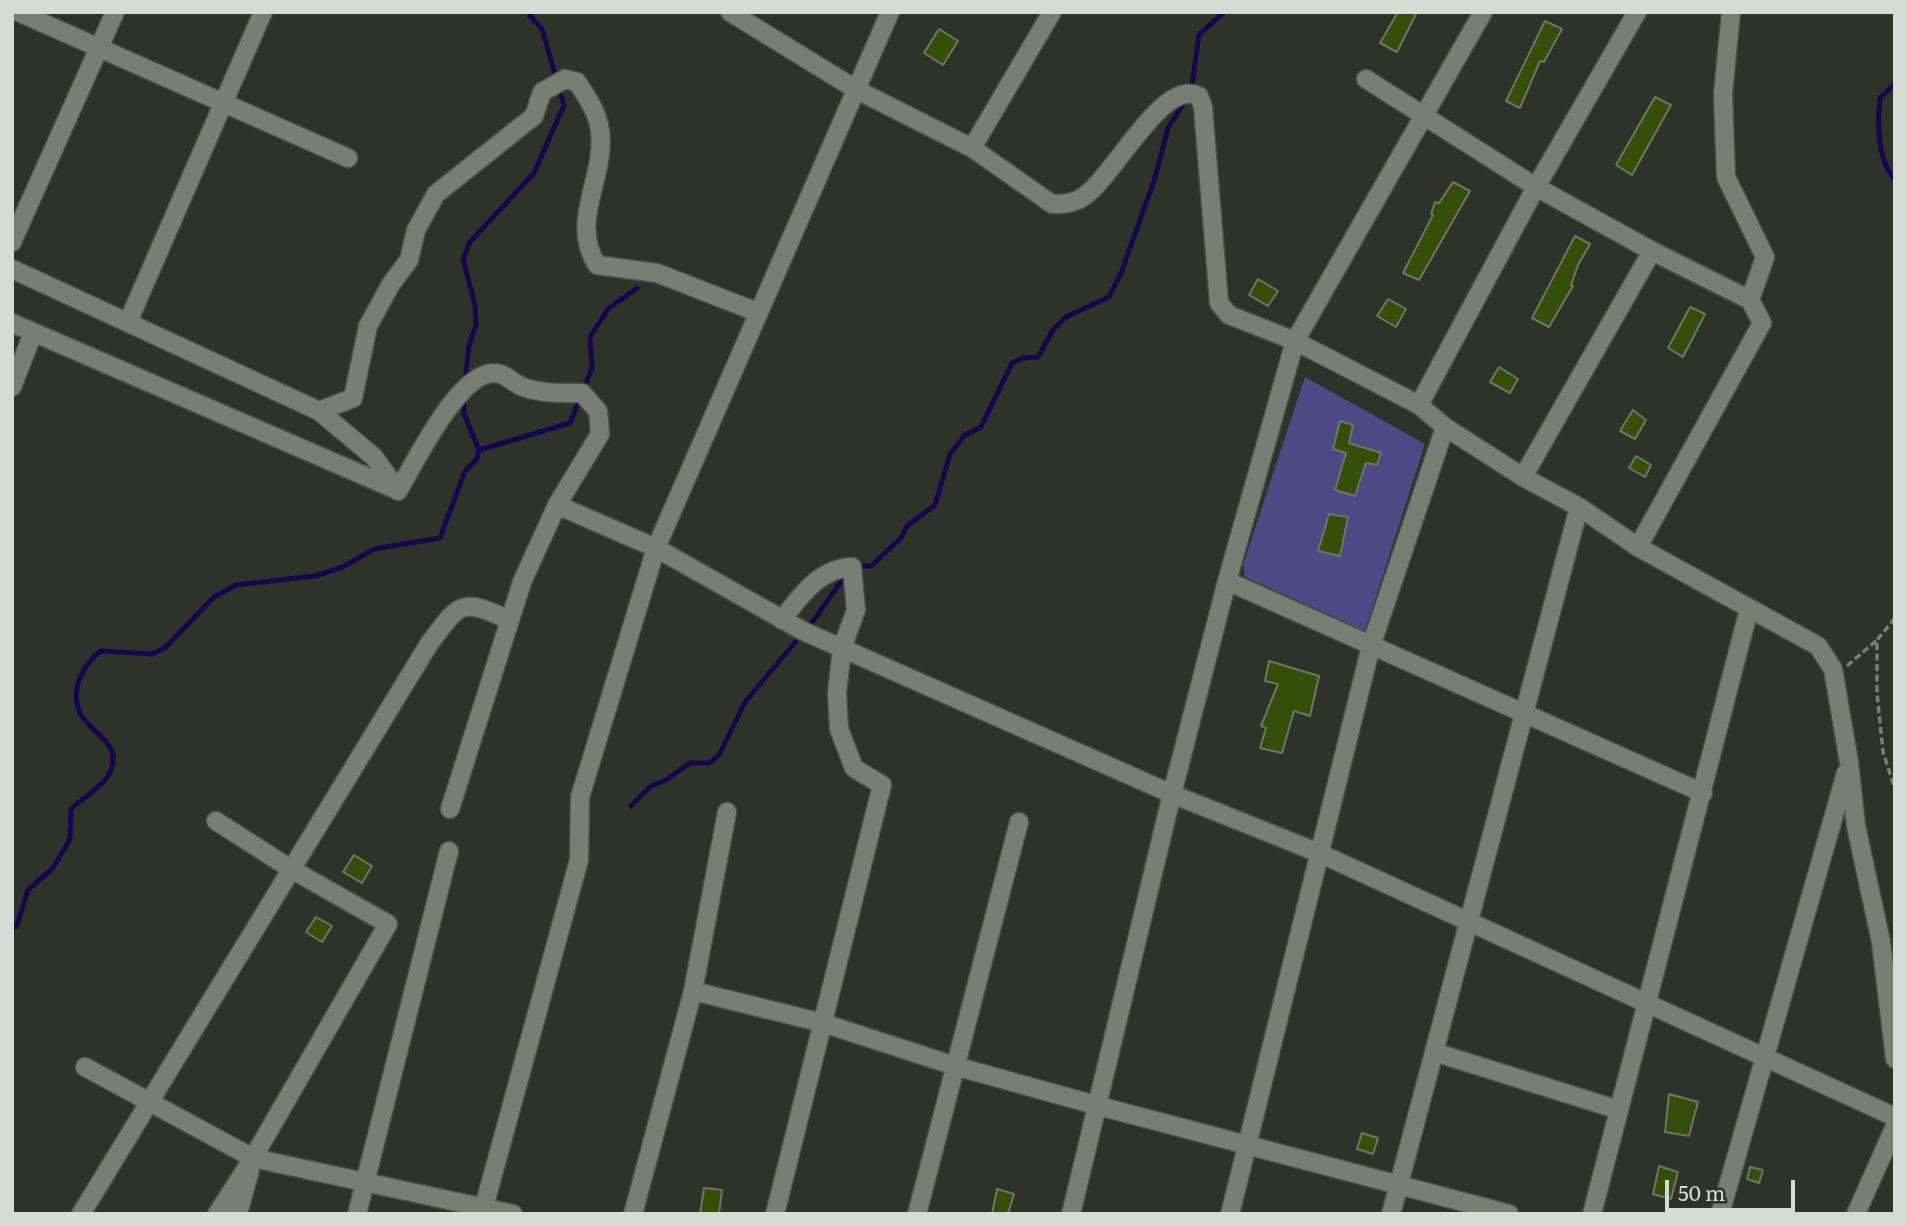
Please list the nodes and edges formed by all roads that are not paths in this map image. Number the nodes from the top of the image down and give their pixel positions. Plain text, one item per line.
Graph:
1 (18, 12) edge
2 (115, 12) edge
3 (263, 12) edge
4 (890, 12) edge
5 (1052, 12) edge
6 (1483, 12) edge
7 (1637, 12) edge
8 (1731, 12) edge
9 (740, 16) edge
10 (99, 47) junction
11 (1366, 79) dead end
12 (857, 90) junction
13 (224, 102) junction
14 (1421, 117) junction
15 (972, 148) junction
16 (348, 158) dead end
17 (1536, 187) junction
18 (12, 242) edge
19 (1652, 251) junction
20 (12, 270) edge
21 (1750, 300) junction
22 (757, 312) junction
23 (128, 322) junction
24 (12, 323) edge
25 (33, 332) junction
26 (1296, 341) junction
27 (12, 387) edge
28 (1419, 405) junction
29 (319, 411) junction
30 (1445, 427) junction
31 (1522, 477) junction
32 (398, 491) junction
33 (557, 505) junction
34 (1579, 507) junction
35 (1638, 547) junction
36 (656, 548) junction
37 (1227, 581) junction
38 (1749, 609) junction
39 (509, 620) junction
40 (782, 620) junction
41 (1371, 646) junction
42 (842, 648) junction
43 (1524, 714) junction
44 (1849, 762) junction
45 (1703, 793) junction
46 (1172, 794) junction
47 (450, 809) dead end
48 (727, 813) dead end
49 (216, 821) dead end
50 (1019, 822) dead end
51 (449, 851) dead end
52 (1320, 853) junction
53 (291, 869) junction
54 (1469, 922) junction
55 (693, 991) junction
56 (1647, 1003) junction
57 (822, 1023) junction
58 (1434, 1052) junction
59 (1765, 1057) junction
60 (1895, 1059) edge
61 (955, 1066) junction
62 (85, 1067) dead end
63 (148, 1104) junction
64 (1099, 1106) junction
65 (1619, 1110) junction
66 (1895, 1116) edge
67 (1893, 1135) edge
68 (1247, 1144) junction
69 (253, 1158) junction
70 (365, 1181) junction
71 (1399, 1184) junction
72 (483, 1210) edge
73 (81, 1214) edge
74 (216, 1214) edge
75 (239, 1214) edge
76 (357, 1214) edge
77 (513, 1214) edge
78 (633, 1214) edge
79 (775, 1214) edge
80 (917, 1214) edge
81 (1071, 1214) edge
82 (1230, 1214) edge
83 (1391, 1214) edge
84 (1509, 1214) edge
85 (1592, 1214) edge
86 (1720, 1214) edge
87 (1856, 1214) edge

1 - 10 street
2 - 10 street
3 - 13 street
4 - 12 street
5 - 15 street
6 - 14 street
7 - 17 street
8 - 21 street
9 - 12 street
10 - 13 street
10 - 18 street
11 - 14 street
12 - 15 street
12 - 22 street
13 - 16 street
13 - 23 street
14 - 17 street
14 - 26 street
15 - 26 street
17 - 19 street
17 - 28 street
19 - 21 street
19 - 31 street
20 - 23 street
21 - 35 street
22 - 29 street
22 - 36 street
23 - 29 street
24 - 25 street
25 - 27 street
25 - 32 street
26 - 28 street
26 - 37 street
28 - 30 street
29 - 32 street
30 - 31 street
30 - 41 street
31 - 34 street
32 - 33 street
33 - 36 street
33 - 39 street
34 - 35 street
34 - 43 street
35 - 38 street
36 - 40 street
36 - 72 street
37 - 41 street
37 - 46 street
38 - 44 street
38 - 45 street
39 - 47 street
39 - 53 street
40 - 42 street
40 - 42 street
41 - 43 street
41 - 52 street
42 - 46 street
42 - 57 street
43 - 45 street
43 - 54 street
44 - 59 street
44 - 60 street
45 - 56 street
46 - 52 street
46 - 64 street
48 - 55 street
49 - 53 street
50 - 61 street
51 - 70 street
52 - 54 street
52 - 68 street
53 - 63 street
53 - 69 street
54 - 56 street
54 - 58 street
55 - 57 street
55 - 78 street
56 - 59 street
56 - 65 street
57 - 61 street
57 - 79 street
58 - 65 street
58 - 71 street
59 - 66 street
59 - 86 street
61 - 64 street
61 - 80 street
62 - 63 street
63 - 69 street
63 - 73 street
64 - 68 street
64 - 81 street
65 - 85 street
67 - 87 street
68 - 71 street
68 - 82 street
69 - 70 street
69 - 74 street
69 - 75 street
70 - 72 street
70 - 76 street
71 - 83 street
71 - 84 street
72 - 77 street

